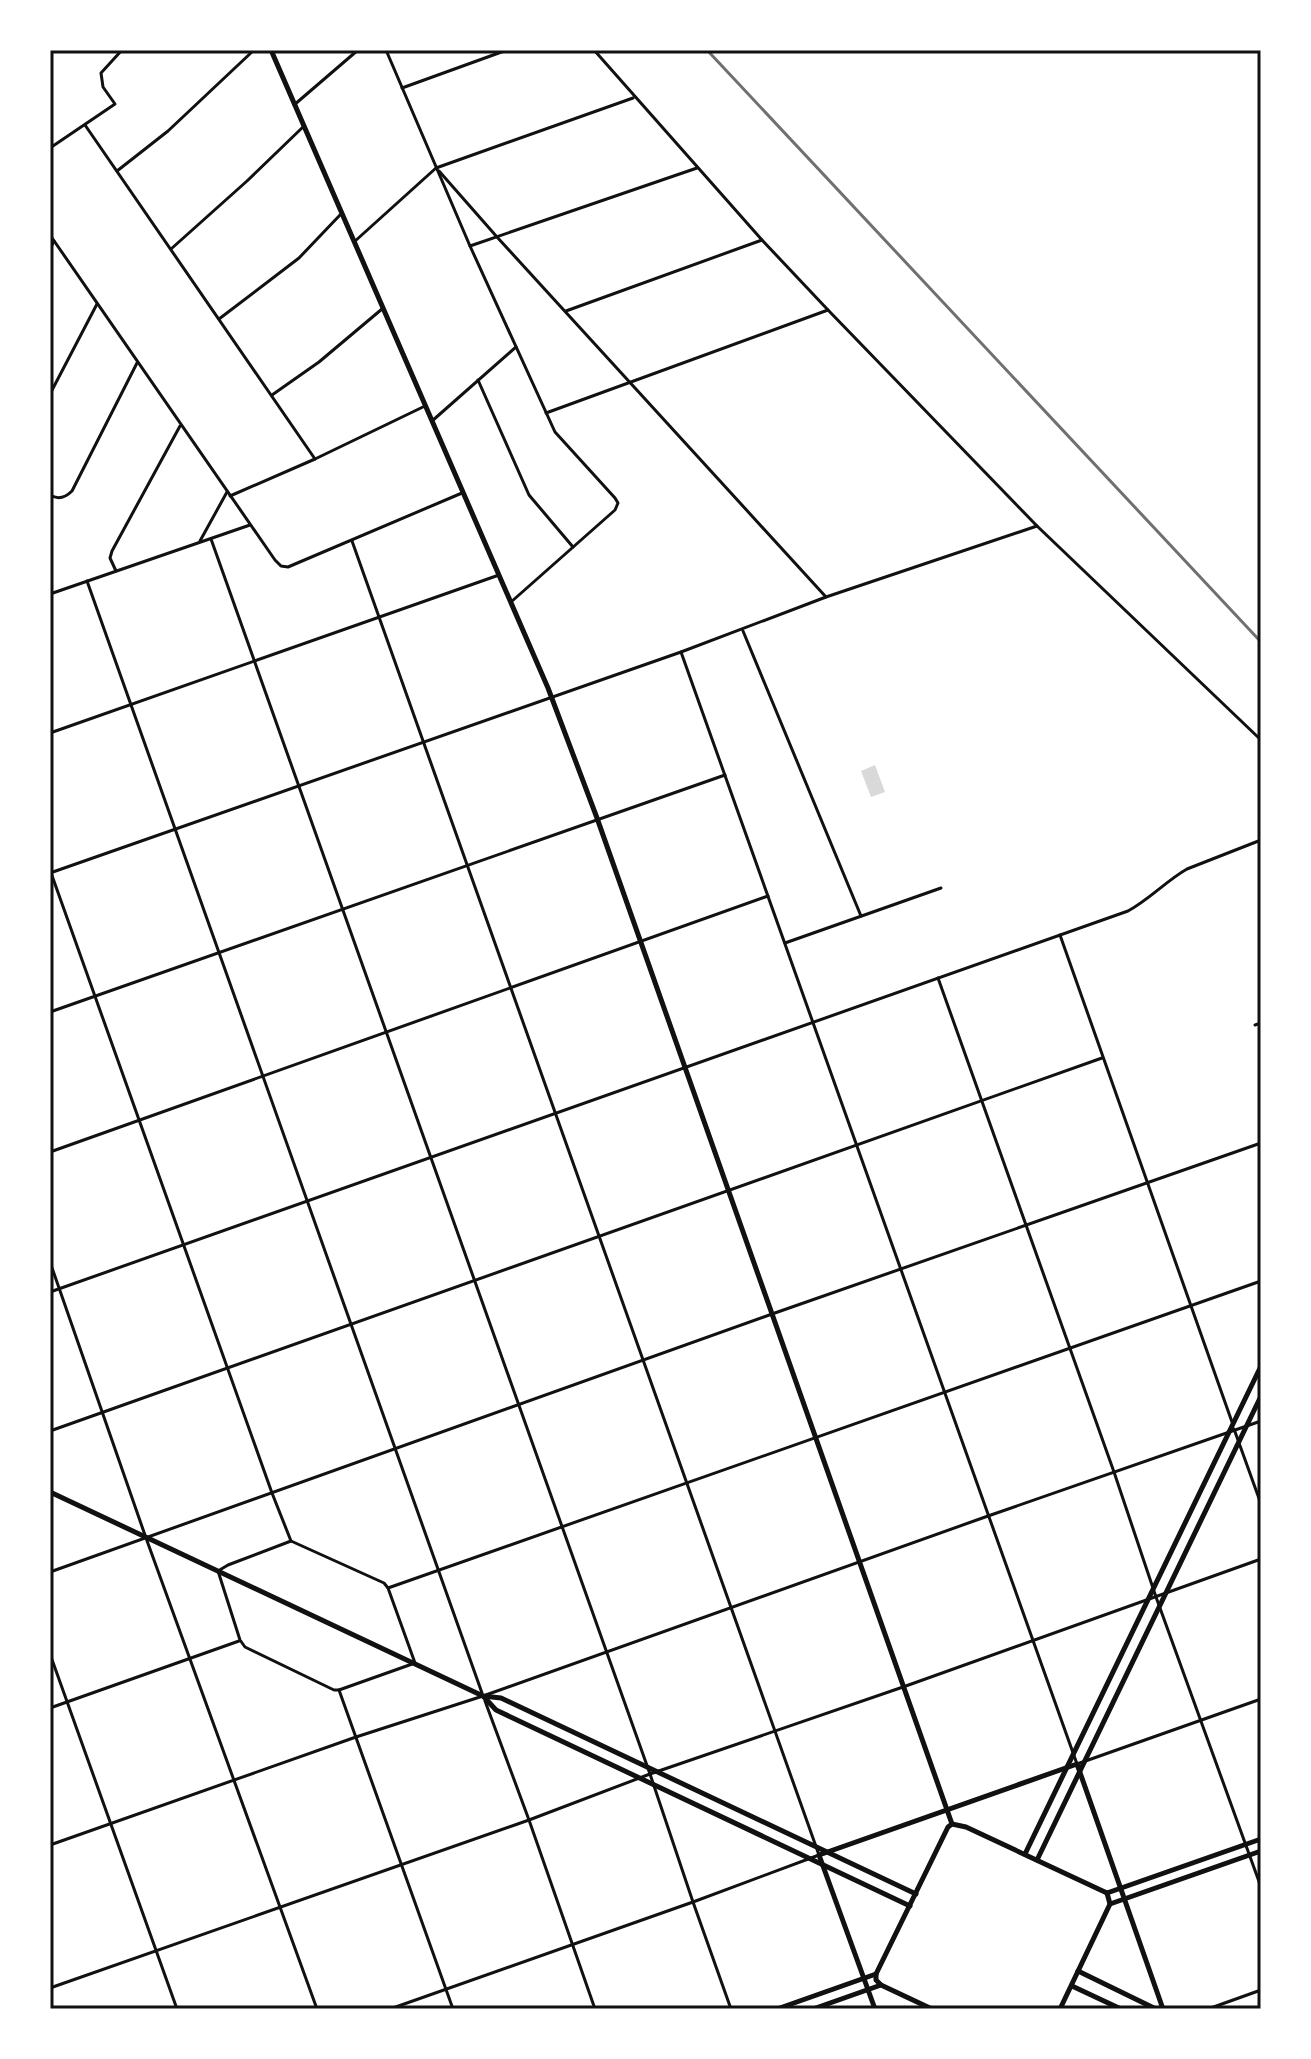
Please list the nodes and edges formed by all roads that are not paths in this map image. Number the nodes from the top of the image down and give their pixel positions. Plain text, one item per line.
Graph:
1 (122, 50) edge
2 (254, 50) edge
3 (271, 50) edge
4 (358, 50) edge
5 (386, 50) edge
6 (507, 50) edge
7 (594, 50) edge
8 (402, 88) junction
9 (634, 98) junction
10 (294, 105) junction
11 (85, 125) junction
12 (303, 126) junction
13 (50, 148) edge
14 (698, 167) junction
15 (436, 168) junction
16 (117, 171) junction
17 (342, 214) junction
18 (50, 235) edge
19 (497, 237) junction
20 (762, 240) junction
21 (54, 241) junction
22 (354, 242) junction
23 (470, 246) junction
24 (50, 249) edge
25 (171, 249) junction
26 (97, 304) junction
27 (382, 308) junction
28 (828, 310) junction
29 (566, 311) junction
30 (219, 319) junction
31 (516, 347) junction
32 (138, 362) junction
33 (478, 380) junction
34 (631, 382) junction
35 (50, 394) edge
36 (272, 395) junction
37 (425, 406) junction
38 (546, 413) junction
39 (432, 421) junction
40 (181, 424) junction
41 (315, 459) junction
42 (463, 493) junction
43 (229, 494) junction
44 (50, 495) edge
45 (250, 525) junction
46 (1037, 526) junction
47 (211, 539) junction
48 (352, 541) junction
49 (199, 543) junction
50 (573, 547) junction
51 (116, 571) junction
52 (499, 575) junction
53 (87, 581) junction
54 (50, 594) edge
55 (826, 597) junction
56 (511, 602) junction
57 (379, 617) junction
58 (743, 629) junction
59 (681, 652) junction
60 (254, 661) junction
61 (551, 696) junction
62 (131, 704) junction
63 (50, 733) edge
64 (1261, 740) edge
65 (423, 741) junction
66 (725, 775) junction
67 (298, 785) junction
68 (597, 818) junction
69 (175, 829) junction
70 (1261, 840) edge
71 (467, 865) junction
72 (50, 872) edge
73 (941, 888) dead end
74 (768, 896) junction
75 (342, 909) junction
76 (861, 916) junction
77 (1060, 935) junction
78 (639, 942) junction
79 (785, 943) junction
80 (219, 953) junction
81 (938, 978) junction
82 (510, 988) junction
83 (95, 996) junction
84 (50, 1012) edge
85 (813, 1022) junction
86 (1261, 1023) edge
87 (1255, 1025) dead end
88 (386, 1032) junction
89 (1102, 1058) junction
90 (684, 1068) junction
91 (263, 1076) junction
92 (982, 1101) junction
93 (555, 1113) junction
94 (139, 1120) junction
95 (1261, 1143) edge
96 (857, 1145) junction
97 (50, 1152) edge
98 (430, 1157) junction
99 (1147, 1183) junction
100 (728, 1191) junction
101 (307, 1201) junction
102 (1026, 1225) junction
103 (599, 1237) junction
104 (184, 1244) junction
105 (50, 1262) edge
106 (901, 1269) junction
107 (474, 1281) junction
108 (1261, 1281) edge
109 (59, 1289) junction
110 (50, 1292) edge
111 (1191, 1306) junction
112 (772, 1314) junction
113 (351, 1324) junction
114 (1070, 1349) junction
115 (642, 1360) junction
116 (1261, 1366) edge
117 (228, 1368) junction
118 (945, 1393) junction
119 (1261, 1396) edge
120 (518, 1405) junction
121 (103, 1412) junction
122 (1261, 1421) edge
123 (1246, 1426) junction
124 (1232, 1429) junction
125 (50, 1431) edge
126 (815, 1438) junction
127 (1239, 1442) junction
128 (395, 1449) junction
129 (1114, 1472) junction
130 (686, 1483) junction
131 (50, 1492) edge
132 (272, 1493) junction
133 (1261, 1504) edge
134 (988, 1516) junction
135 (562, 1527) junction
136 (146, 1538) junction
137 (291, 1541) junction
138 (1261, 1559) edge
139 (859, 1563) junction
140 (438, 1570) junction
141 (218, 1571) junction
142 (50, 1572) edge
143 (388, 1588) junction
144 (1153, 1589) junction
145 (1165, 1594) junction
146 (1156, 1597) junction
147 (1148, 1600) junction
148 (1159, 1606) junction
149 (731, 1608) junction
150 (240, 1640) junction
151 (1032, 1641) junction
152 (607, 1652) junction
153 (50, 1654) edge
154 (191, 1658) junction
155 (415, 1663) junction
156 (903, 1687) junction
157 (339, 1690) junction
158 (483, 1696) junction
159 (1261, 1699) edge
160 (67, 1702) junction
161 (50, 1708) edge
162 (1200, 1720) junction
163 (774, 1732) junction
164 (356, 1737) junction
165 (1073, 1755) junction
166 (1084, 1762) junction
167 (1077, 1764) junction
168 (647, 1767) junction
169 (1067, 1768) junction
170 (658, 1772) junction
171 (1079, 1772) junction
172 (650, 1774) junction
173 (640, 1778) junction
174 (235, 1779) junction
175 (653, 1785) junction
176 (947, 1811) junction
177 (529, 1820) junction
178 (111, 1823) junction
179 (952, 1824) junction
180 (1261, 1839) edge
181 (1246, 1844) junction
182 (50, 1845) edge
183 (814, 1845) junction
184 (1261, 1851) edge
185 (828, 1852) junction
186 (1025, 1854) junction
187 (819, 1855) junction
188 (1249, 1855) junction
189 (810, 1858) junction
190 (1037, 1860) junction
191 (823, 1864) junction
192 (401, 1865) junction
193 (1261, 1887) edge
194 (1120, 1889) junction
195 (1107, 1893) junction
196 (916, 1894) junction
197 (1123, 1899) junction
198 (693, 1902) junction
199 (1110, 1904) junction
200 (910, 1906) junction
201 (280, 1907) junction
202 (573, 1944) junction
203 (156, 1951) junction
204 (1078, 1971) junction
205 (876, 1974) junction
206 (864, 1978) junction
207 (881, 1985) junction
208 (1072, 1986) junction
209 (50, 1988) edge
210 (446, 1989) junction
211 (868, 1989) junction
212 (1261, 1990) edge
213 (177, 2009) edge
214 (317, 2009) edge
215 (390, 2009) edge
216 (453, 2009) edge
217 (595, 2009) edge
218 (731, 2009) edge
219 (777, 2009) edge
220 (813, 2009) edge
221 (875, 2009) edge
222 (932, 2009) edge
223 (1060, 2009) edge
224 (1121, 2009) edge
225 (1156, 2009) edge
226 (1163, 2009) edge
227 (1208, 2009) edge

1 - 11 street
2 - 16 street
3 - 10 main road
4 - 10 street
5 - 8 street
6 - 8 street
7 - 9 street
8 - 15 street
9 - 14 street
9 - 15 street
10 - 12 main road
11 - 13 street
11 - 16 street
12 - 17 main road
12 - 25 street
14 - 19 street
14 - 20 street
15 - 19 street
15 - 22 street
15 - 23 street
16 - 25 street
17 - 22 main road
17 - 30 street
18 - 21 street
19 - 23 street
19 - 29 street
20 - 28 street
20 - 29 street
21 - 24 street
21 - 26 street
22 - 27 main road
23 - 31 street
25 - 30 street
26 - 32 street
26 - 35 street
27 - 36 street
27 - 37 main road
28 - 34 street
28 - 46 street
29 - 34 street
30 - 36 street
31 - 33 street
31 - 38 street
32 - 40 street
32 - 44 street
33 - 39 street
33 - 50 street
34 - 38 street
34 - 55 street
36 - 41 street
37 - 39 main road
37 - 41 street
38 - 50 street
39 - 42 main road
40 - 43 street
40 - 51 street
41 - 43 street
42 - 48 street
42 - 52 main road
43 - 45 street
43 - 49 street
45 - 47 street
45 - 48 street
46 - 55 street
46 - 64 street
47 - 49 street
47 - 60 street
48 - 57 street
49 - 51 street
50 - 56 street
51 - 53 street
52 - 56 main road
52 - 57 street
53 - 54 street
53 - 62 street
55 - 58 street
56 - 61 main road
57 - 60 street
57 - 65 street
58 - 59 street
58 - 76 street
59 - 61 street
59 - 66 street
60 - 62 street
60 - 67 street
61 - 65 street
61 - 68 main road
62 - 63 street
62 - 69 street
65 - 67 street
65 - 71 street
66 - 68 street
66 - 74 street
67 - 69 street
67 - 75 street
68 - 71 street
68 - 78 main road
69 - 72 street
69 - 80 street
70 - 77 street
71 - 75 street
71 - 82 street
72 - 83 street
73 - 76 street
74 - 78 street
74 - 79 street
75 - 80 street
75 - 88 street
76 - 79 street
77 - 81 street
77 - 89 street
78 - 82 street
78 - 90 main road
79 - 85 street
80 - 83 street
80 - 91 street
81 - 85 street
81 - 92 street
82 - 88 street
82 - 93 street
83 - 84 street
83 - 94 street
85 - 90 street
85 - 96 street
86 - 87 street
88 - 91 street
88 - 98 street
89 - 92 street
89 - 99 street
90 - 93 street
90 - 100 main road
91 - 94 street
91 - 101 street
92 - 96 street
92 - 102 street
93 - 98 street
93 - 103 street
94 - 97 street
94 - 104 street
95 - 99 street
96 - 100 street
96 - 106 street
98 - 101 street
98 - 107 street
99 - 102 street
99 - 111 street
100 - 103 street
100 - 112 main road
101 - 104 street
101 - 113 street
102 - 106 street
102 - 114 street
103 - 107 street
103 - 115 street
104 - 109 street
104 - 117 street
105 - 109 street
106 - 112 street
106 - 118 street
107 - 113 street
107 - 120 street
108 - 111 street
109 - 110 street
109 - 121 street
111 - 114 street
111 - 124 street
112 - 115 street
112 - 126 main road
113 - 117 street
113 - 128 street
114 - 118 street
114 - 129 street
115 - 120 street
115 - 130 street
116 - 124 main road
117 - 121 street
117 - 132 street
118 - 126 street
118 - 134 street
119 - 123 main road
120 - 128 street
120 - 135 street
121 - 125 street
121 - 136 street
122 - 123 street
123 - 124 street
123 - 127 main road
124 - 127 street
124 - 129 street
124 - 144 main road
126 - 130 street
126 - 139 main road
127 - 133 street
127 - 145 main road
128 - 132 street
128 - 140 street
129 - 134 street
129 - 144 street
130 - 135 street
130 - 149 street
131 - 136 main road
132 - 136 street
132 - 137 street
134 - 139 street
134 - 151 street
135 - 140 street
135 - 152 street
136 - 141 main road
136 - 142 street
136 - 154 street
137 - 141 street
137 - 143 street
138 - 145 street
139 - 149 street
139 - 156 main road
140 - 143 street
140 - 158 street
141 - 150 street
141 - 155 main road
143 - 155 street
144 - 146 street
144 - 147 main road
145 - 146 street
145 - 148 main road
146 - 147 street
146 - 148 street
147 - 151 street
147 - 165 main road
148 - 162 street
148 - 166 main road
149 - 152 street
149 - 163 street
150 - 154 street
150 - 157 street
151 - 156 street
151 - 165 street
152 - 158 street
152 - 168 street
153 - 160 street
154 - 160 street
154 - 174 street
155 - 157 street
155 - 158 main road
156 - 163 street
156 - 176 main road
157 - 164 street
158 - 164 street
158 - 168 main road
158 - 173 main road
158 - 177 street
159 - 162 street
160 - 161 street
160 - 178 street
162 - 166 street
162 - 181 street
163 - 170 street
163 - 183 street
164 - 174 street
164 - 192 street
165 - 167 street
165 - 169 main road
166 - 167 street
166 - 171 main road
167 - 169 main road
167 - 171 main road
168 - 170 main road
168 - 172 street
169 - 176 main road
169 - 186 main road
170 - 172 street
170 - 183 main road
171 - 190 main road
171 - 194 main road
172 - 173 street
172 - 175 street
173 - 175 main road
173 - 177 street
174 - 178 street
174 - 201 street
175 - 189 main road
175 - 198 street
176 - 179 main road
176 - 185 main road
177 - 192 street
177 - 202 street
178 - 182 street
178 - 203 street
179 - 186 main road
179 - 196 main road
180 - 181 main road
181 - 188 street
181 - 194 main road
183 - 185 main road
183 - 187 street
184 - 188 main road
185 - 187 main road
185 - 196 main road
186 - 190 main road
187 - 189 street
187 - 191 main road
188 - 193 street
188 - 197 main road
189 - 191 main road
189 - 198 street
190 - 195 main road
191 - 200 main road
191 - 206 main road
192 - 201 street
192 - 210 street
194 - 195 main road
194 - 197 main road
195 - 199 main road
196 - 200 main road
197 - 199 main road
197 - 226 main road
198 - 202 street
198 - 218 street
199 - 204 main road
200 - 205 main road
201 - 203 street
201 - 214 street
202 - 210 street
202 - 217 street
203 - 209 street
203 - 213 street
204 - 208 main road
204 - 225 main road
205 - 206 main road
205 - 207 main road
206 - 211 main road
206 - 219 main road
207 - 211 main road
207 - 222 main road
208 - 223 main road
208 - 224 main road
210 - 215 street
210 - 216 street
211 - 220 main road
211 - 221 main road
212 - 227 street

